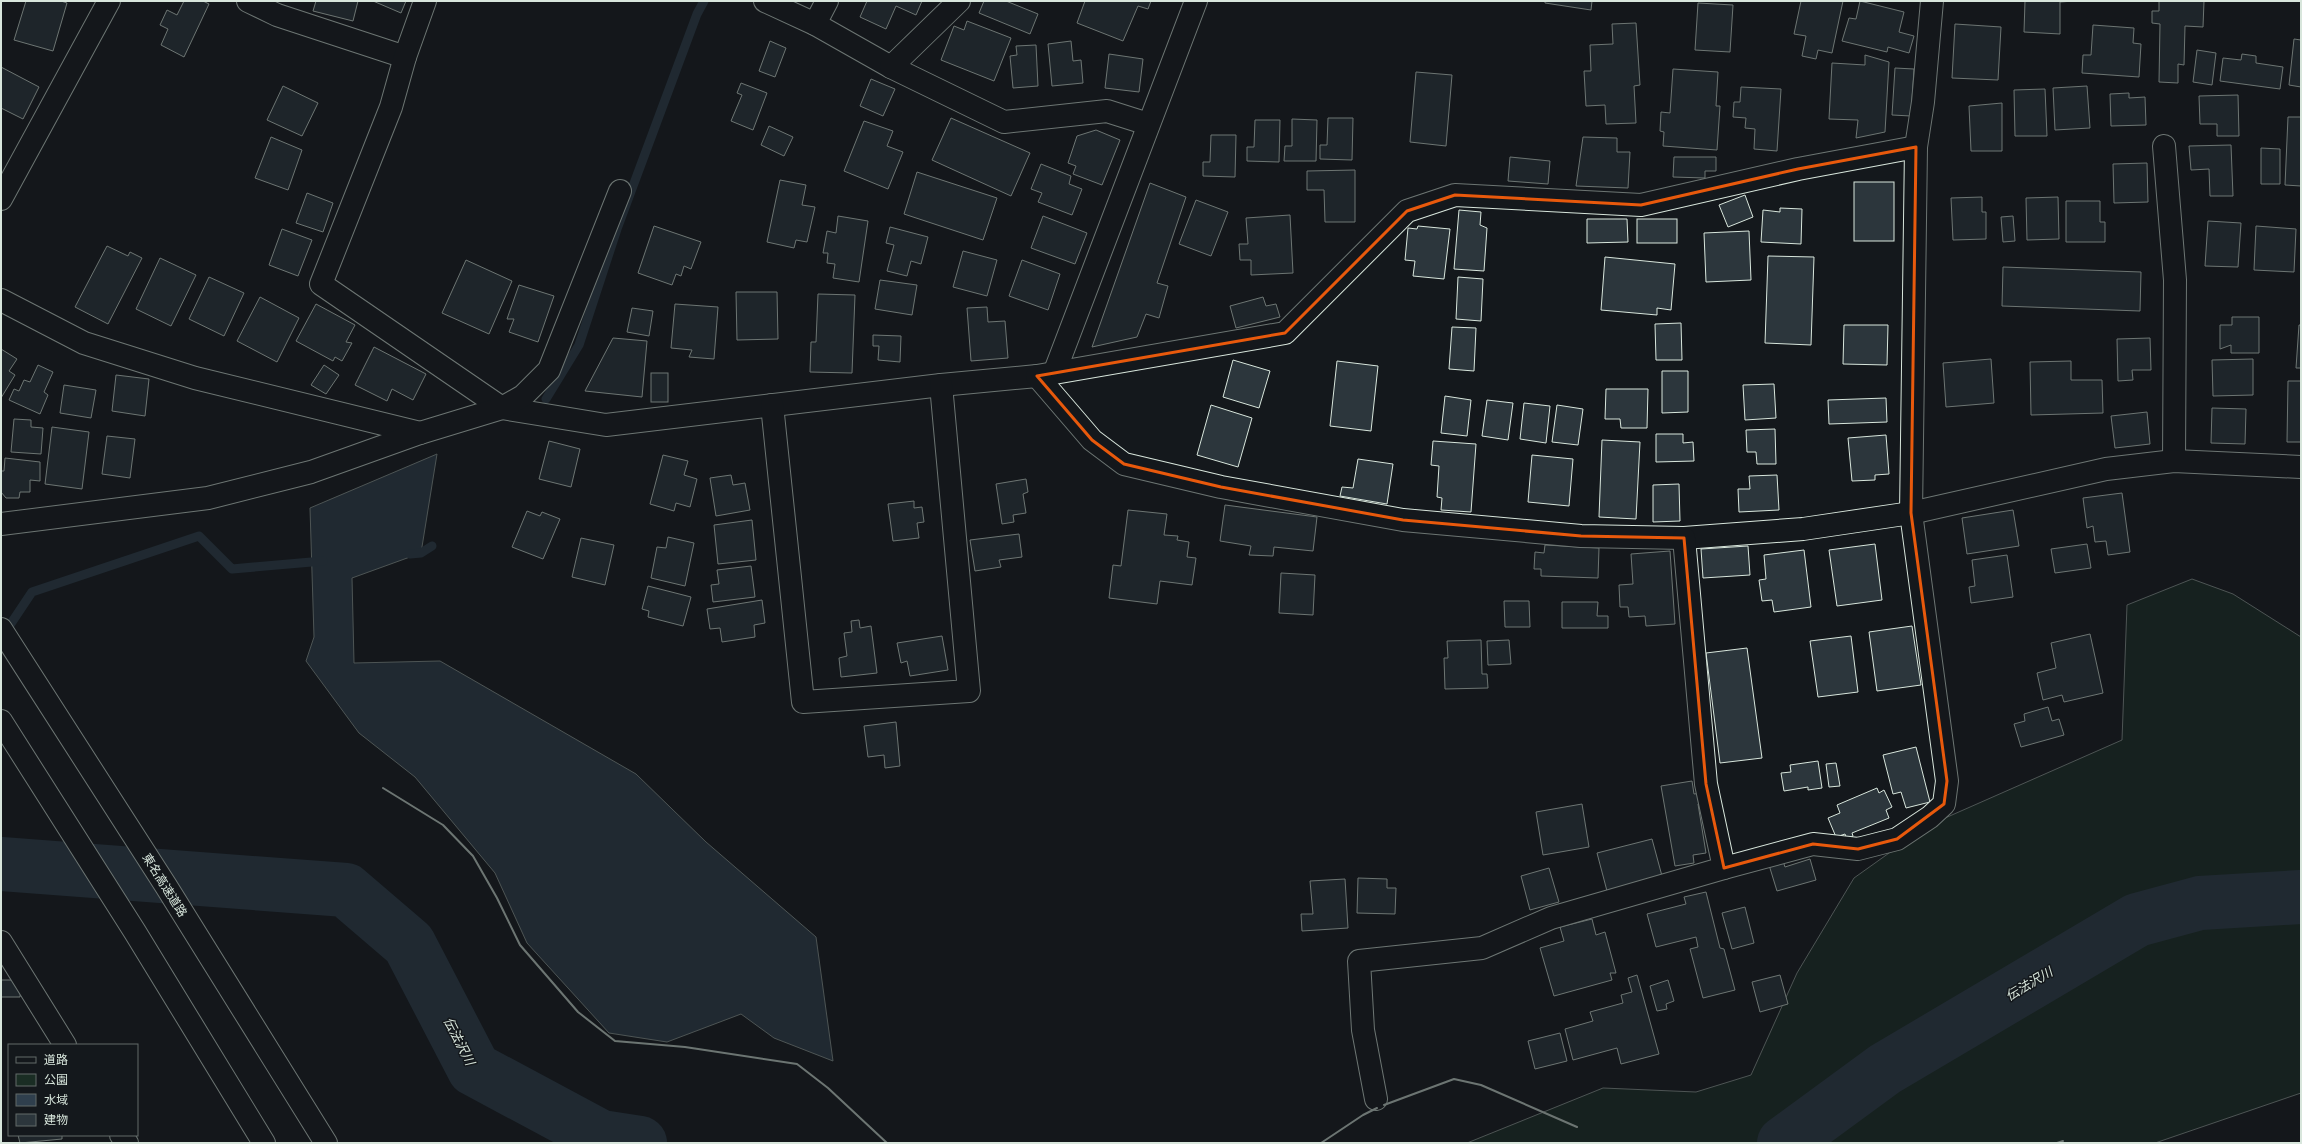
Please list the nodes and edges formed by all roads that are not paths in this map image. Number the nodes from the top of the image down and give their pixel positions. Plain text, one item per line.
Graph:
1 (109, 1) edge
2 (248, 1) edge
3 (425, 1) edge
4 (765, 1) edge
5 (827, 1) edge
6 (959, 1) edge
7 (1196, 1) edge
8 (1932, 1) edge
9 (815, 24) junction
10 (405, 57) junction
11 (891, 67) junction
12 (1148, 124) junction
13 (2164, 146) dead end
14 (1916, 147) junction
15 (620, 191) dead end
16 (1, 200) edge
17 (1, 300) edge
18 (1046, 374) junction
19 (941, 385) junction
20 (772, 405) junction
21 (502, 408) junction
22 (420, 433) junction
23 (2174, 461) junction
24 (2301, 467) edge
25 (1911, 513) junction
26 (1, 524) edge
27 (1684, 538) junction
28 (1, 629) edge
29 (1, 721) edge
30 (1724, 868) junction
31 (1, 942) edge
32 (64, 1044) edge
33 (1376, 1099) dead end
34 (264, 1143) edge
35 (326, 1143) edge

1 - 16 main road
2 - 10 main road
3 - 10 main road
4 - 9 main road
5 - 9 main road
6 - 11 main road
7 - 12 main road
8 - 14 main road
9 - 11 main road
10 - 21 main road
11 - 12 main road
12 - 18 main road
13 - 23 main road
14 - 18 main road
14 - 25 main road
15 - 21 main road
17 - 22 main road
18 - 19 main road
18 - 27 main road
19 - 20 main road
19 - 20 main road
20 - 21 main road
21 - 22 main road
22 - 26 main road
23 - 24 main road
23 - 25 main road
25 - 27 main road
25 - 30 main road
27 - 30 main road
28 - 35 main road, 東名高速道路
29 - 34 main road
30 - 33 main road
31 - 32 main road

